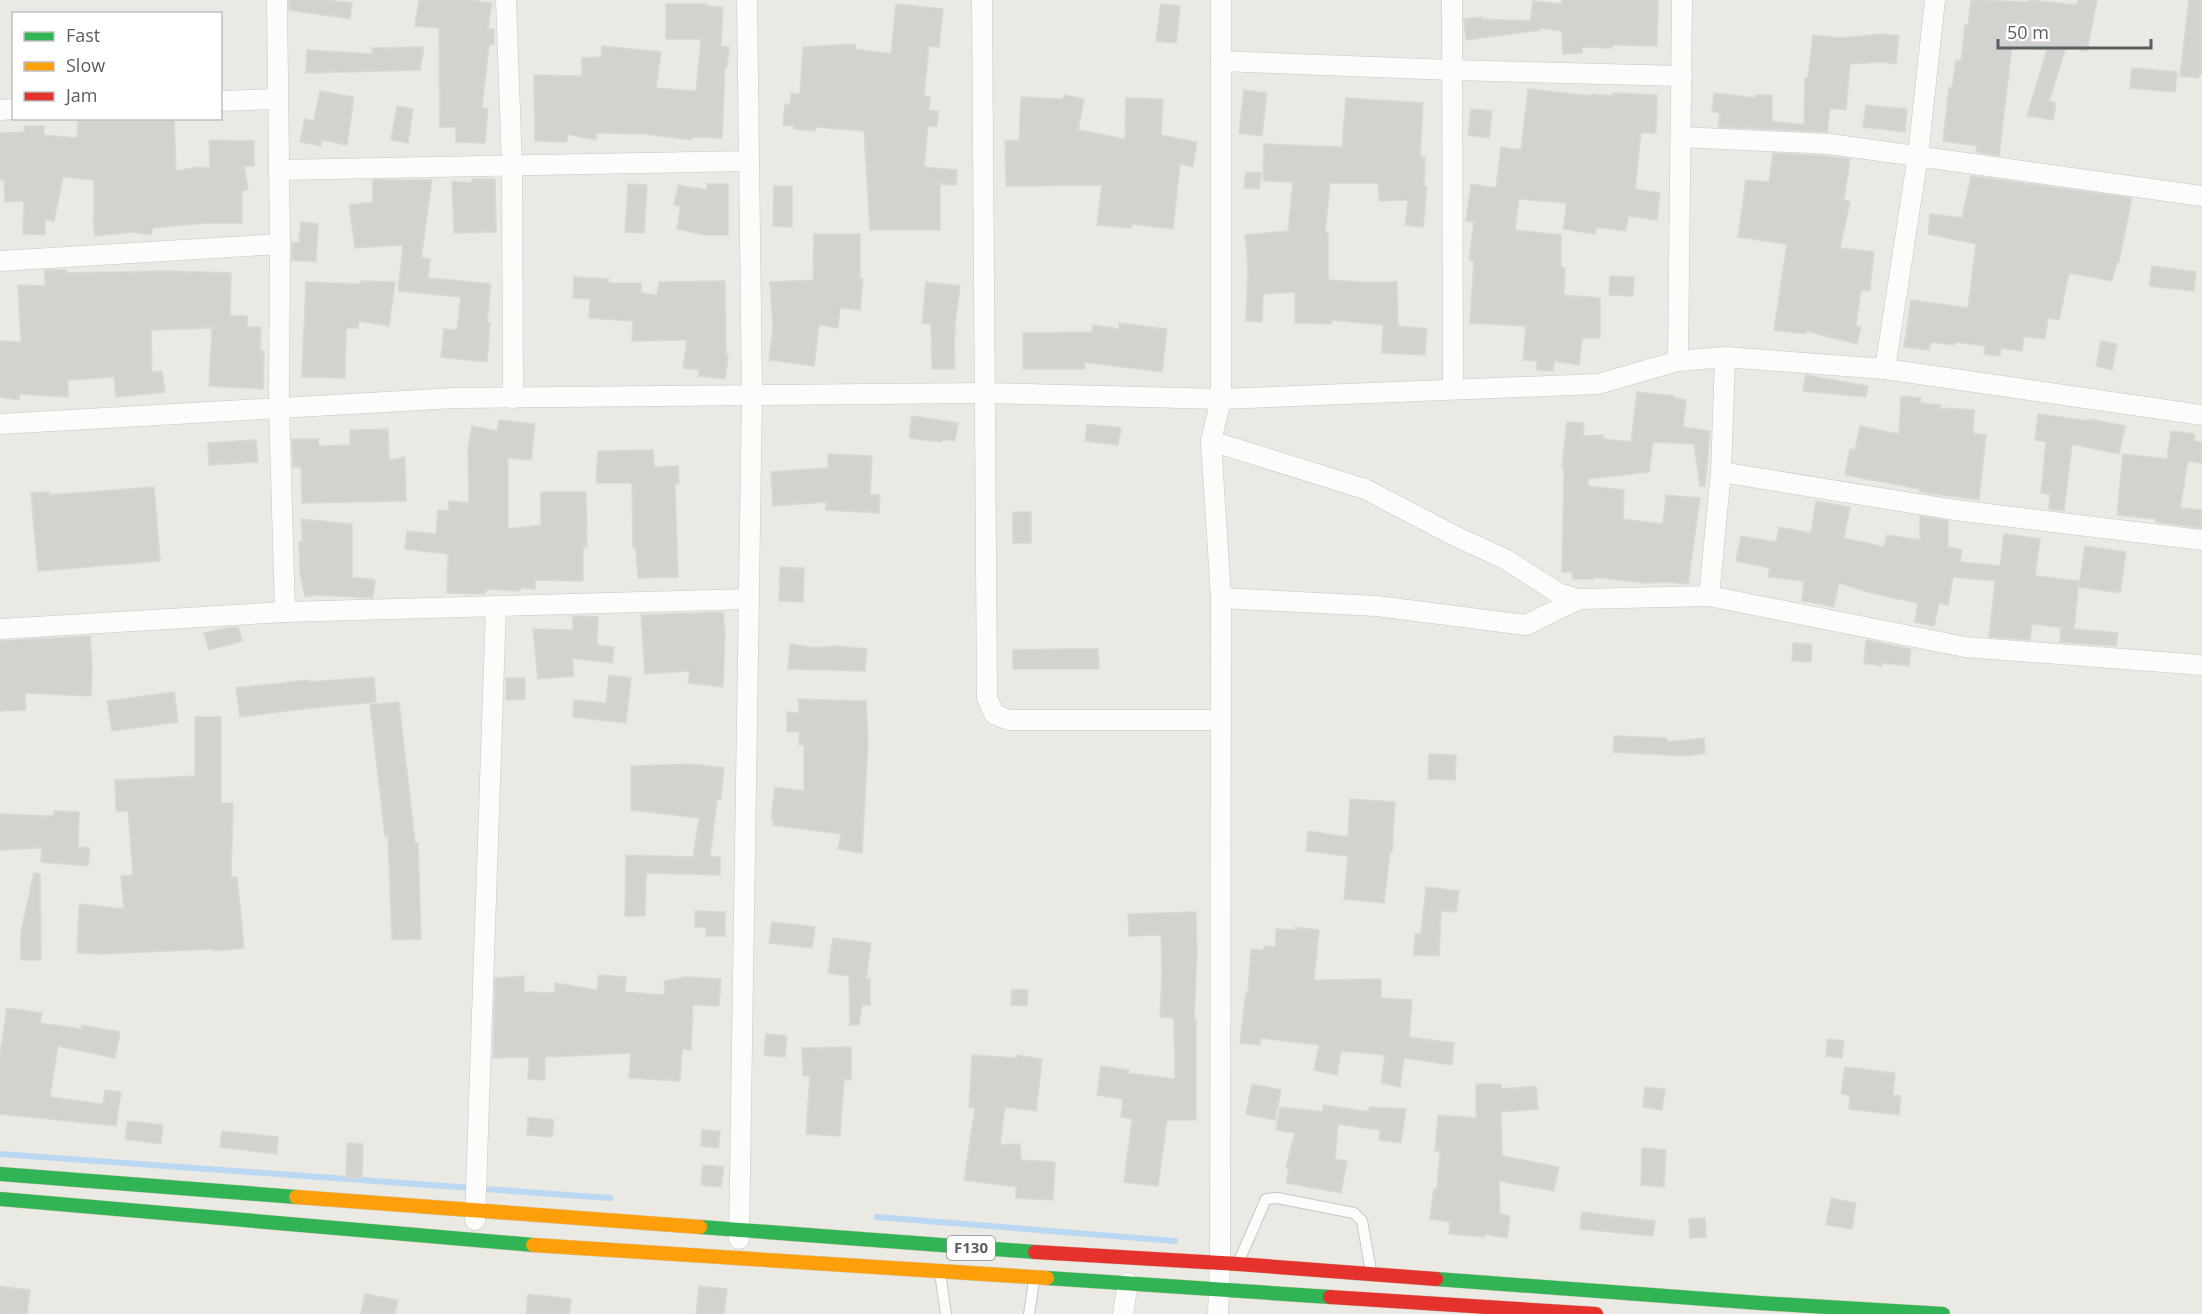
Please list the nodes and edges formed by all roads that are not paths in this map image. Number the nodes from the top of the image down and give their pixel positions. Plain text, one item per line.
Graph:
1 (277, 0) edge
2 (506, 0) edge
3 (747, 0) edge
4 (982, 0) edge
5 (1221, 0) edge
6 (1452, 0) edge
7 (1682, 0) edge
8 (1935, 0) edge
9 (1221, 61) junction
10 (1452, 70) junction
11 (1682, 76) junction
12 (278, 99) junction
13 (222, 101) edge
14 (1681, 137) junction
15 (1918, 155) junction
16 (749, 161) junction
17 (512, 166) junction
18 (279, 170) junction
19 (2202, 196) edge
20 (280, 244) junction
21 (0, 261) edge
22 (1725, 357) junction
23 (1678, 361) junction
24 (1885, 369) junction
25 (1453, 389) junction
26 (984, 393) junction
27 (752, 395) junction
28 (513, 398) junction
29 (1221, 399) junction
30 (279, 408) junction
31 (2202, 415) edge
32 (0, 424) edge
33 (1211, 441) junction
34 (1721, 472) junction
35 (2202, 540) edge
36 (1708, 596) junction
37 (1221, 598) junction
38 (749, 599) junction
39 (1579, 599) junction
40 (496, 606) junction
41 (285, 612) junction
42 (0, 629) edge
43 (2202, 664) edge
44 (1220, 720) junction
45 (0, 1174) edge
46 (477, 1196) junction
47 (0, 1199) edge
48 (739, 1229) junction
49 (474, 1241) junction
50 (739, 1257) junction
51 (1229, 1263) junction
52 (939, 1271) junction
53 (1372, 1274) junction
54 (1035, 1278) junction
55 (1128, 1283) junction
56 (1218, 1289) junction
57 (1446, 1308) edge
58 (946, 1314) edge
59 (1029, 1314) edge
60 (1123, 1314) edge
61 (1218, 1314) edge
62 (1596, 1314) edge
63 (1942, 1314) edge

1 - 12 street
2 - 17 street
3 - 16 street
4 - 26 street
5 - 9 street
6 - 10 street
7 - 11 street
8 - 15 street
9 - 10 street
9 - 29 street
10 - 11 street
10 - 25 street
11 - 14 street
12 - 13 street
12 - 18 street
14 - 15 street
14 - 23 street
15 - 19 street
15 - 24 street
16 - 17 street
16 - 27 street
17 - 18 street
17 - 28 street
18 - 20 street
20 - 21 street
20 - 30 street
22 - 23 street
22 - 24 street
22 - 34 street
23 - 25 street
24 - 31 street
25 - 29 street
26 - 27 street
26 - 29 street
26 - 44 street
27 - 28 street
27 - 38 street
28 - 30 street
29 - 33 street
30 - 32 street
30 - 41 street
33 - 37 street
33 - 39 street
34 - 35 street
34 - 36 street
36 - 39 street
36 - 43 street
37 - 39 street
37 - 44 street
38 - 40 street
38 - 48 street
40 - 41 street
40 - 46 street
41 - 42 street
44 - 51 street
45 - 46 main road, F130
46 - 48 main road, F130
46 - 49 street
47 - 49 main road, F130
48 - 50 street
48 - 51 main road, F130
49 - 50 main road, F130
50 - 52 main road, F130
51 - 53 main road, F130
51 - 53 lane
51 - 56 street
52 - 54 main road, F130
52 - 58 lane
53 - 63 main road, F130
54 - 55 main road, F130
54 - 59 lane
55 - 56 main road, F130
55 - 60 street
56 - 57 main road, F130
56 - 61 street
57 - 62 main road, F130

